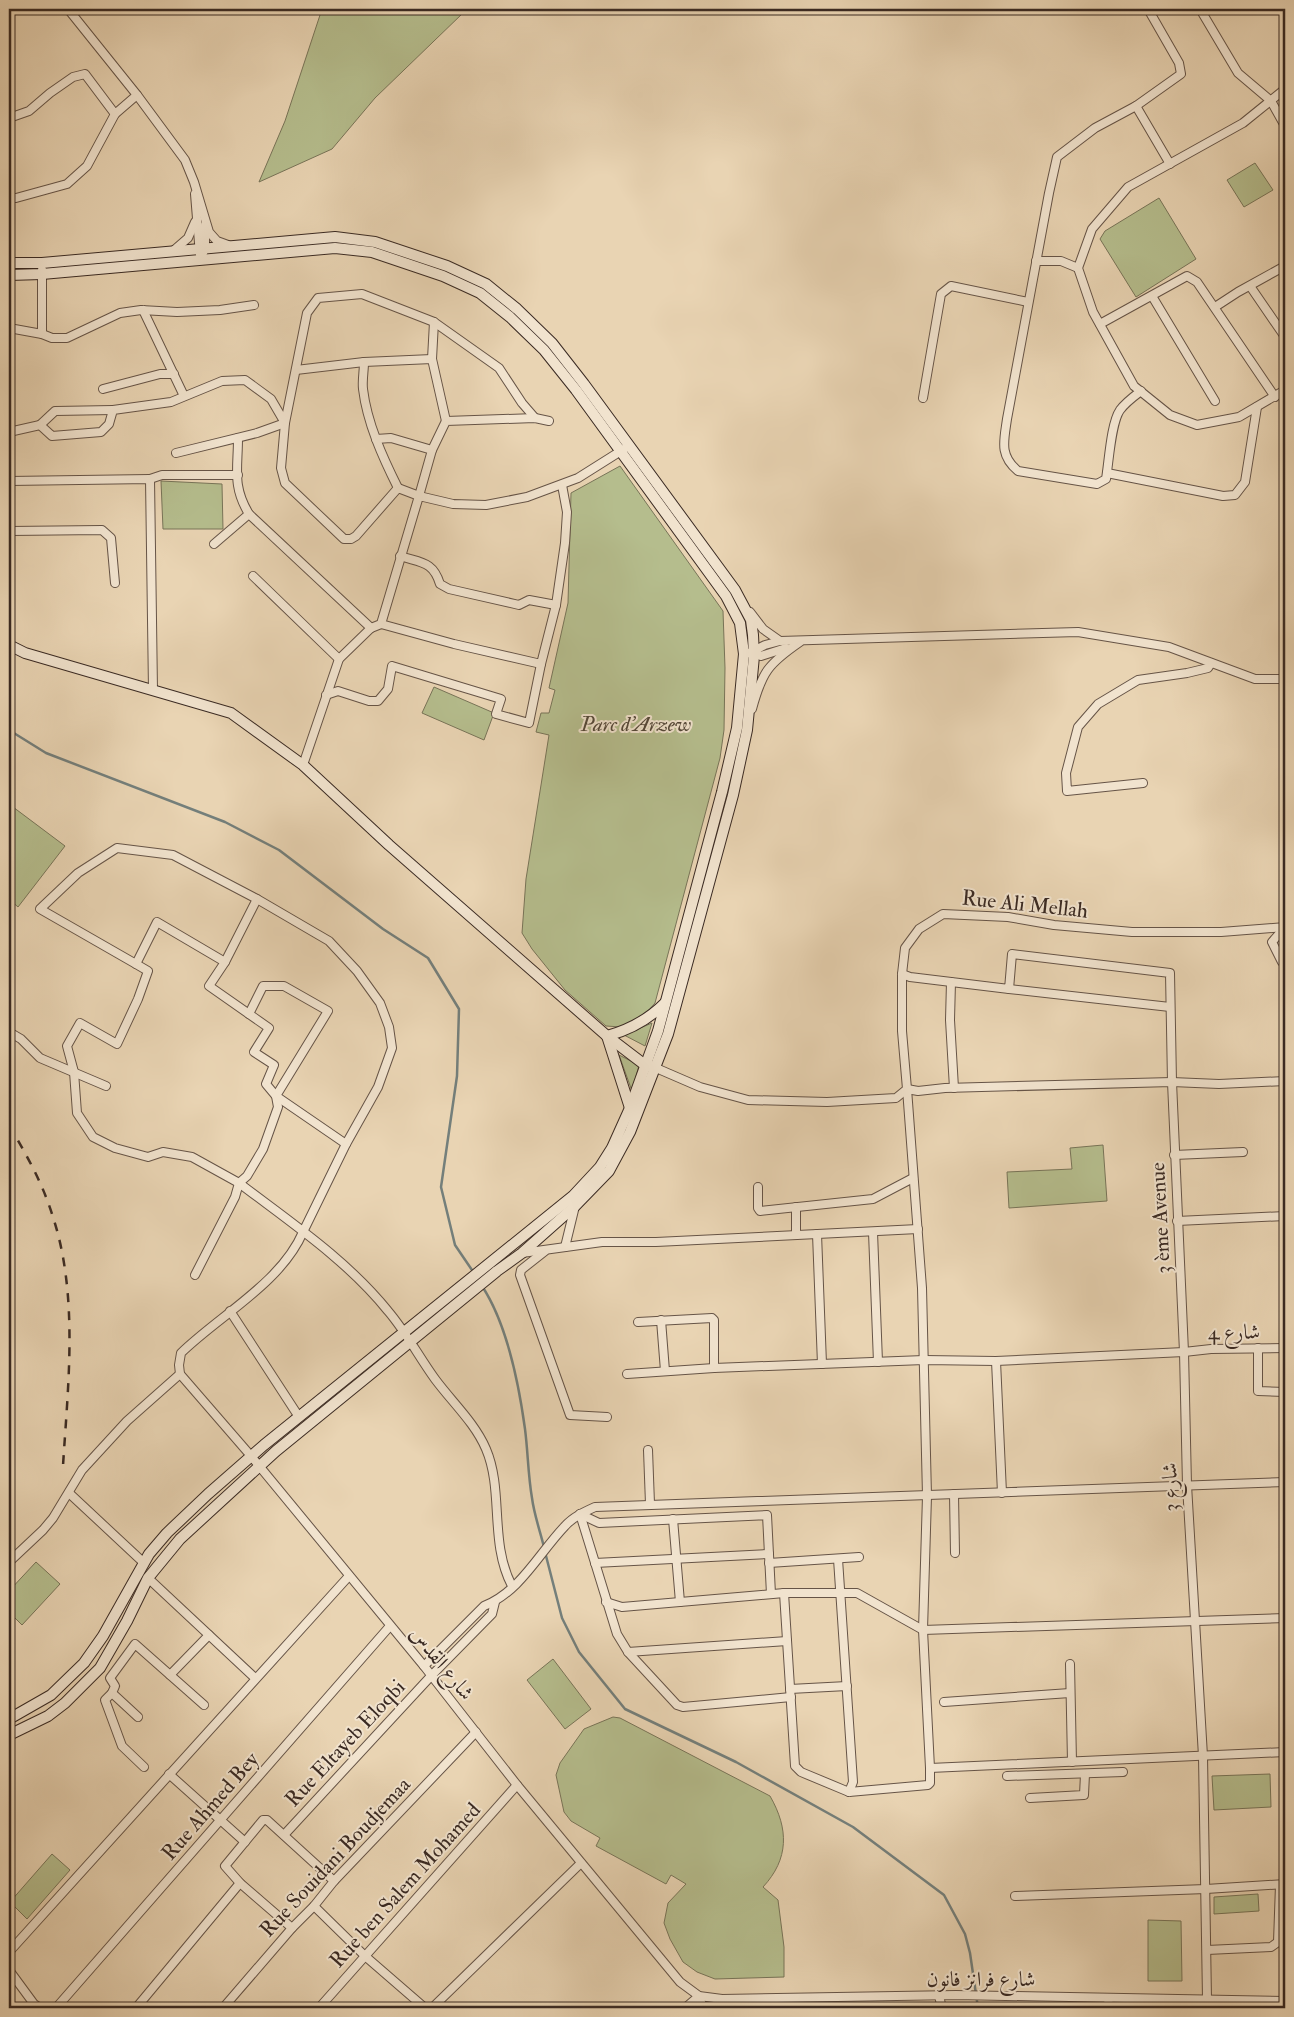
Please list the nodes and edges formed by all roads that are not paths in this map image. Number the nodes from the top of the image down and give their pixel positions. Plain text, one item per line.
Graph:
1 (68, 9) edge
2 (1148, 9) edge
3 (1200, 9) edge
4 (1285, 89) edge
5 (137, 94) junction
6 (1271, 101) junction
7 (1136, 106) junction
8 (115, 114) junction
9 (9, 118) edge
10 (1285, 126) edge
11 (1170, 164) junction
12 (194, 182) junction
13 (9, 198) edge
14 (205, 219) junction
15 (195, 220) junction
16 (229, 246) junction
17 (202, 248) junction
18 (172, 251) junction
19 (200, 260) junction
20 (1036, 260) junction
21 (42, 263) junction
22 (9, 264) edge
23 (1285, 266) edge
24 (1078, 268) junction
25 (42, 274) junction
26 (9, 275) edge
27 (1250, 286) junction
28 (1152, 296) junction
29 (1028, 302) junction
30 (254, 305) dead end
31 (1215, 307) junction
32 (143, 310) junction
33 (434, 322) junction
34 (1100, 324) junction
35 (9, 328) edge
36 (1284, 333) edge
37 (42, 334) junction
38 (432, 359) junction
39 (364, 362) junction
40 (296, 370) junction
41 (174, 374) junction
42 (103, 389) dead end
43 (1285, 390) edge
44 (1141, 391) junction
45 (184, 396) junction
46 (1274, 397) junction
47 (923, 398) dead end
48 (1214, 401) dead end
49 (1257, 407) junction
50 (113, 410) junction
51 (535, 418) junction
52 (446, 421) junction
53 (549, 421) dead end
54 (285, 423) junction
55 (40, 425) junction
56 (9, 432) edge
57 (238, 438) junction
58 (376, 438) junction
59 (625, 448) junction
60 (432, 450) junction
61 (176, 454) dead end
62 (1107, 473) junction
63 (238, 475) junction
64 (150, 479) junction
65 (9, 481) edge
66 (562, 485) junction
67 (398, 488) junction
68 (419, 496) junction
69 (250, 514) junction
70 (9, 531) edge
71 (214, 544) dead end
72 (400, 556) junction
73 (253, 576) dead end
74 (115, 583) dead end
75 (743, 603) junction
76 (556, 605) junction
77 (381, 624) junction
78 (371, 628) junction
79 (802, 641) junction
80 (780, 642) junction
81 (9, 645) edge
82 (749, 653) junction
83 (339, 659) junction
84 (1211, 663) junction
85 (541, 664) junction
86 (1285, 679) edge
87 (153, 690) junction
88 (326, 695) junction
89 (747, 730) junction
90 (303, 765) junction
91 (1143, 783) dead end
92 (256, 899) junction
93 (1285, 927) edge
94 (225, 962) junction
95 (1284, 963) edge
96 (136, 964) junction
97 (902, 974) junction
98 (951, 982) junction
99 (1009, 989) junction
100 (665, 1002) junction
101 (1170, 1007) junction
102 (249, 1014) junction
103 (9, 1032) edge
104 (607, 1036) junction
105 (651, 1067) junction
106 (74, 1072) junction
107 (1285, 1081) edge
108 (1172, 1082) junction
109 (106, 1086) dead end
110 (954, 1088) junction
111 (907, 1089) junction
112 (276, 1096) junction
113 (630, 1108) junction
114 (346, 1144) junction
115 (1243, 1152) dead end
116 (1174, 1155) junction
117 (913, 1178) junction
118 (239, 1183) junction
119 (758, 1187) dead end
120 (575, 1206) junction
121 (796, 1207) junction
122 (1285, 1216) edge
123 (1177, 1221) junction
124 (918, 1228) junction
125 (303, 1232) junction
126 (873, 1232) junction
127 (817, 1234) junction
128 (796, 1235) junction
129 (565, 1247) junction
130 (547, 1250) junction
131 (522, 1254) junction
132 (495, 1266) junction
133 (195, 1275) dead end
134 (230, 1311) junction
135 (661, 1320) junction
136 (638, 1322) dead end
137 (403, 1332) junction
138 (411, 1342) junction
139 (1258, 1348) junction
140 (1285, 1348) edge
141 (1184, 1352) junction
142 (924, 1360) junction
143 (996, 1361) junction
144 (878, 1362) junction
145 (822, 1364) junction
146 (714, 1368) junction
147 (665, 1371) junction
148 (180, 1374) junction
149 (627, 1374) dead end
150 (1285, 1392) edge
151 (299, 1417) junction
152 (607, 1418) dead end
153 (648, 1450) dead end
154 (251, 1456) junction
155 (259, 1466) junction
156 (1285, 1482) edge
157 (1187, 1485) junction
158 (69, 1493) junction
159 (1002, 1493) junction
160 (954, 1494) junction
161 (927, 1496) junction
162 (650, 1504) junction
163 (580, 1514) junction
164 (673, 1519) junction
165 (955, 1553) dead end
166 (769, 1554) junction
167 (859, 1557) dead end
168 (676, 1559) junction
169 (838, 1559) junction
170 (9, 1562) edge
171 (144, 1563) junction
172 (595, 1563) junction
173 (769, 1563) junction
174 (349, 1576) junction
175 (148, 1578) junction
176 (512, 1586) junction
177 (784, 1593) junction
178 (840, 1593) junction
179 (771, 1594) junction
180 (496, 1602) junction
181 (606, 1602) junction
182 (680, 1602) junction
183 (113, 1617) junction
184 (1285, 1618) edge
185 (127, 1621) junction
186 (1195, 1622) junction
187 (390, 1626) junction
188 (924, 1630) junction
189 (209, 1635) junction
190 (787, 1641) junction
191 (628, 1652) junction
192 (1070, 1664) dead end
193 (424, 1666) junction
194 (170, 1675) junction
195 (431, 1676) junction
196 (255, 1678) junction
197 (847, 1686) junction
198 (112, 1693) junction
199 (790, 1693) junction
200 (1070, 1693) junction
201 (944, 1702) dead end
202 (204, 1705) dead end
203 (138, 1717) dead end
204 (9, 1719) edge
205 (476, 1732) junction
206 (9, 1735) edge
207 (1285, 1752) edge
208 (1203, 1756) junction
209 (1068, 1762) junction
210 (144, 1768) dead end
211 (930, 1768) junction
212 (1123, 1772) dead end
213 (169, 1774) junction
214 (1064, 1774) junction
215 (1085, 1774) junction
216 (1007, 1776) dead end
217 (517, 1786) junction
218 (848, 1792) junction
219 (1030, 1798) dead end
220 (220, 1820) junction
221 (284, 1835) junction
222 (245, 1842) junction
223 (581, 1863) junction
224 (334, 1882) junction
225 (240, 1883) junction
226 (1283, 1884) edge
227 (1206, 1890) junction
228 (1015, 1896) dead end
229 (314, 1906) junction
230 (292, 1928) junction
231 (1207, 1950) junction
232 (9, 1952) edge
233 (365, 1956) junction
234 (9, 1970) edge
235 (680, 1982) joint
236 (699, 1996) junction
237 (939, 1996) junction
238 (1108, 1998) junction
239 (1207, 1999) junction
240 (1285, 2001) edge
241 (40, 2008) edge
242 (56, 2008) edge
243 (136, 2008) edge
244 (222, 2008) edge
245 (319, 2008) edge
246 (425, 2008) edge
247 (432, 2008) edge
248 (685, 2008) edge
249 (703, 2008) edge
250 (942, 2008) edge
251 (1109, 2008) edge

1 - 5 street
2 - 7 street
3 - 6 street
4 - 6 street
5 - 8 street
5 - 12 street
6 - 10 street
6 - 11 street
7 - 11 street
7 - 20 street
8 - 9 street
8 - 13 street
11 - 24 street
12 - 14 street
12 - 15 street
14 - 16 street
14 - 17 street
15 - 17 street
15 - 18 street
16 - 17 main road
16 - 59 main road
17 - 18 main road
17 - 19 street
18 - 21 main road
19 - 25 main road
19 - 59 main road
20 - 24 street
20 - 29 street
21 - 22 main road
21 - 25 street
23 - 27 street
24 - 34 street
25 - 26 main road
25 - 37 street
27 - 31 street
27 - 36 street
28 - 31 street
28 - 34 street
28 - 48 street
29 - 47 street
29 - 62 street
30 - 32 street
31 - 46 street
32 - 37 street
32 - 41 street
33 - 38 street
33 - 40 street
33 - 51 street
34 - 44 street
35 - 37 street
38 - 39 street
38 - 52 street
39 - 40 street
39 - 58 street
40 - 54 street
41 - 42 street
41 - 45 street
43 - 46 street
44 - 49 street
44 - 62 street
45 - 50 street
45 - 54 street
46 - 49 street
49 - 62 street
50 - 55 street
50 - 55 street
51 - 52 street
51 - 53 street
52 - 60 street
54 - 57 street
54 - 67 street
55 - 56 street
57 - 61 street
57 - 63 street
58 - 60 street
58 - 67 street
59 - 66 street
59 - 75 main road
59 - 82 main road
60 - 68 street
63 - 64 street
63 - 69 street
64 - 65 street
64 - 87 street
66 - 68 street
66 - 76 street
67 - 68 street
68 - 72 street
69 - 71 street
69 - 78 street
70 - 74 street
72 - 76 street
72 - 77 street
73 - 83 street
75 - 80 street
75 - 82 main road
76 - 85 street
77 - 78 street
77 - 85 street
78 - 83 street
79 - 80 street
79 - 82 street
79 - 84 street
79 - 89 street
80 - 82 street
81 - 87 main road
82 - 89 main road
82 - 100 main road
83 - 88 street
84 - 86 street
84 - 91 street
85 - 88 street
87 - 90 main road
88 - 90 street
89 - 105 main road
90 - 104 main road
92 - 94 street
92 - 96 street
92 - 114 street
93 - 95 street
93 - 97 street, Rue Ali Mellah
94 - 96 street
94 - 102 street
96 - 106 street
97 - 98 street
97 - 111 street, Rue Ali Mellah
98 - 99 street
98 - 110 street
99 - 101 street
99 - 101 street, 3 ème Avenue
100 - 104 main road
100 - 105 main road
101 - 108 street, 3 ème Avenue
102 - 112 street
102 - 112 street
103 - 106 street
104 - 105 main road
104 - 113 main road
105 - 111 street
105 - 113 main road
105 - 120 main road
106 - 109 street
106 - 118 street
107 - 108 street
108 - 110 street
108 - 116 street, 3 ème Avenue
110 - 111 street
111 - 117 street, Rue Ali Mellah
112 - 114 street
112 - 118 street
113 - 132 main road
114 - 125 street
115 - 116 street
116 - 123 street, 3 ème Avenue
117 - 121 street
117 - 124 street, Rue Ali Mellah
118 - 125 street
118 - 133 street
119 - 121 street
120 - 129 street
120 - 131 main road
121 - 128 street
122 - 123 street
123 - 141 street, 3 ème Avenue
124 - 126 street
124 - 142 street, Rue Ali Mellah
125 - 134 street
125 - 137 street
126 - 127 street
126 - 144 street
127 - 128 street
127 - 145 street
128 - 129 street
129 - 130 street
130 - 131 street
130 - 152 street
131 - 132 main road
132 - 137 main road
132 - 138 main road
134 - 148 street, شارع القدس
134 - 151 street
135 - 136 street
135 - 146 street
135 - 147 street
137 - 138 street
137 - 151 main road
138 - 155 main road
138 - 176 street
139 - 140 street, شارع 4
139 - 141 street, شارع 4
139 - 150 street
141 - 143 street, شارع 4
141 - 157 street, شارع 3
142 - 143 street, شارع 4
142 - 144 street, شارع 4
142 - 161 street, Rue Ali Mellah
143 - 159 street
144 - 145 street, شارع 4
145 - 146 street, شارع 4
146 - 147 street, شارع 4
147 - 149 street, شارع 4
148 - 154 street, شارع القدس
148 - 158 street
151 - 154 main road
153 - 162 street
154 - 155 street, شارع القدس
154 - 171 main road
155 - 174 street, شارع القدس
155 - 175 main road
156 - 157 street
157 - 159 street
157 - 186 street, شارع 3
158 - 170 street
158 - 171 street
159 - 160 street
160 - 161 street
160 - 165 street
161 - 162 street
161 - 188 street, Rue Ali Mellah
162 - 163 street
163 - 164 street
163 - 172 street
163 - 176 street
164 - 166 street
164 - 168 street
166 - 168 street
166 - 173 street
167 - 169 street
168 - 172 street
168 - 182 street
169 - 173 street
169 - 178 street
171 - 183 main road
172 - 181 street
173 - 179 street
174 - 187 street, شارع القدس
174 - 196 street
175 - 185 main road
175 - 189 street
176 - 180 street
177 - 178 street
177 - 179 street
177 - 190 street
178 - 188 street
178 - 197 street
179 - 182 street
180 - 193 street
180 - 195 street, Rue Eltayeb Eloqbi
181 - 182 street
181 - 191 street
183 - 185 main road
183 - 204 main road
184 - 186 street
185 - 206 main road
186 - 188 street
186 - 208 street, شارع 3
187 - 193 street, شارع القدس
187 - 220 street, Rue Ahmed Bey
188 - 211 street, Rue Ali Mellah
189 - 194 street
189 - 196 street
190 - 191 street
190 - 199 street
191 - 199 street
192 - 200 street
193 - 195 street, شارع القدس
194 - 198 street
194 - 202 street
195 - 205 street, شارع القدس
195 - 221 street, Rue Eltayeb Eloqbi
196 - 213 street
197 - 199 street
197 - 218 street
198 - 203 street
198 - 210 street
199 - 218 street
200 - 201 street
200 - 209 street
205 - 217 street, شارع القدس
205 - 224 street, Rue Souidani Boudjemaa
207 - 208 street
208 - 209 street
208 - 227 street, شارع 3
209 - 211 street
209 - 214 street
211 - 218 street
212 - 215 street
213 - 220 street
213 - 232 street
214 - 215 street
214 - 216 street
215 - 219 street
217 - 223 street, شارع القدس
217 - 233 street, Rue ben Salem Mohamed
220 - 222 street
220 - 242 street, Rue Ahmed Bey
221 - 222 street
221 - 224 street
222 - 225 street
223 - 235 street, شارع القدس
223 - 247 street
224 - 229 street, Rue Souidani Boudjemaa
225 - 230 street
225 - 243 street
226 - 227 street
226 - 231 street
227 - 228 street
227 - 231 street, شارع 3
229 - 230 street, Rue Souidani Boudjemaa
229 - 233 street
230 - 244 street, Rue Souidani Boudjemaa
231 - 239 street, شارع 3
233 - 245 street, Rue ben Salem Mohamed
233 - 246 street
234 - 241 street
235 - 236 street, شارع فرانز فانون
236 - 237 street, شارع فرانز فانون
236 - 248 street
236 - 249 street
237 - 238 street, شارع فرانز فانون
237 - 250 street
238 - 239 street, شارع فرانز فانون
238 - 251 street
239 - 240 street, شارع فرانز فانون

